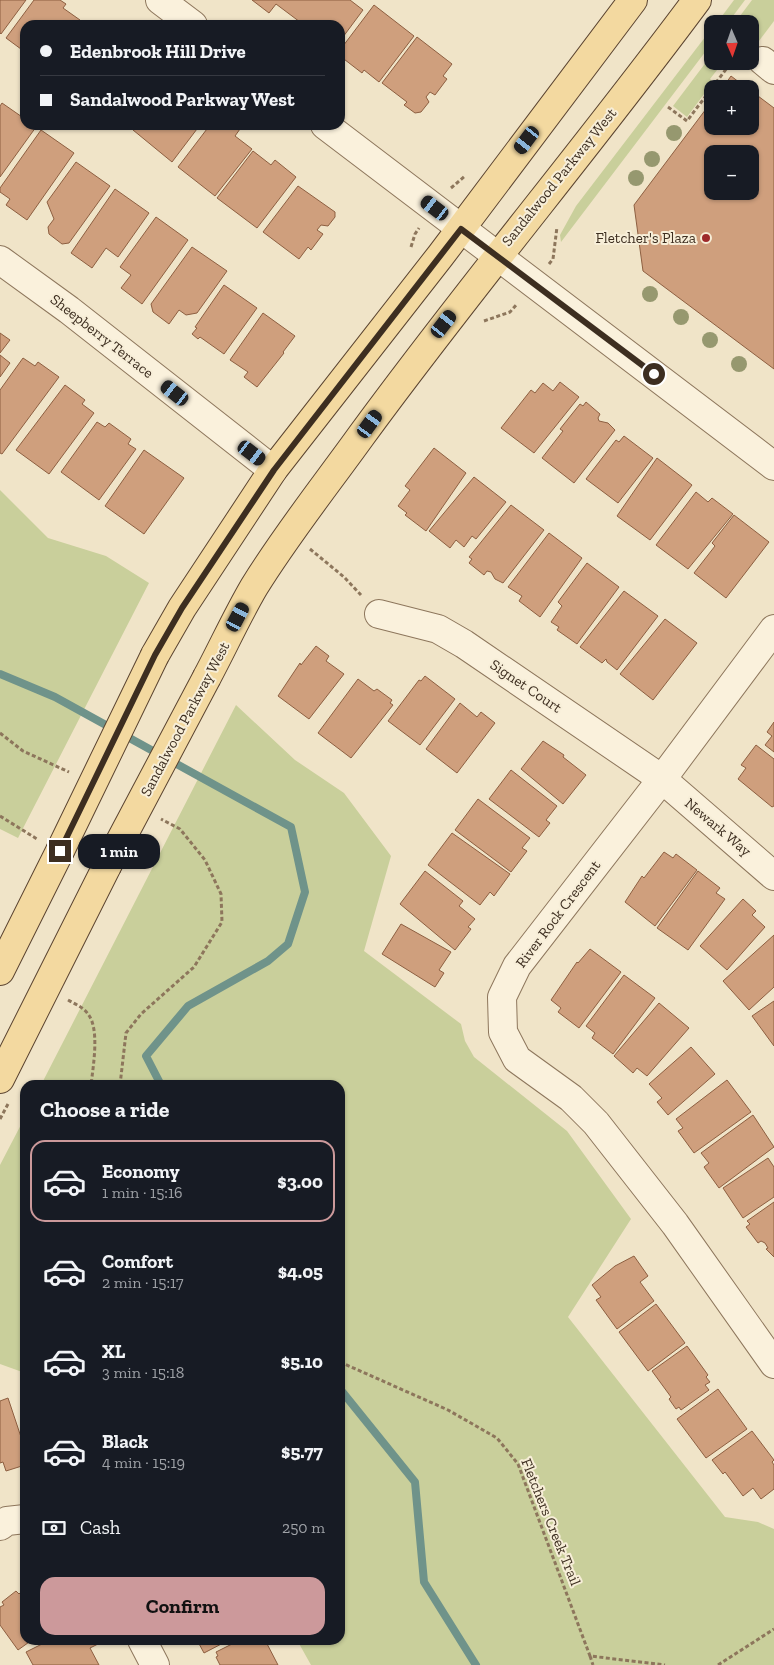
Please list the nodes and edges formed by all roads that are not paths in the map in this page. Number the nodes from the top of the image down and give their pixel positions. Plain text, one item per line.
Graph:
1 (160, 0) edge
2 (633, 0) edge
3 (697, 0) edge
4 (186, 20) edge
5 (332, 130) edge
6 (461, 229) junction
7 (497, 256) junction
8 (0, 260) edge
9 (774, 466) edge
10 (274, 470) junction
11 (379, 614) road end
12 (774, 629) edge
13 (662, 779) junction
14 (774, 876) edge
15 (0, 971) edge
16 (0, 1079) edge
17 (774, 1364) edge
18 (20, 1520) edge
19 (0, 1526) edge
20 (145, 1645) edge
21 (155, 1665) edge

1 - 4 street
2 - 6 main road
3 - 7 main road, Sandalwood Parkway West
5 - 6 street
6 - 7 street
6 - 10 main road
7 - 9 street
7 - 16 main road, Sandalwood Parkway West, bridge
8 - 10 street, Sheepberry Terrace
10 - 15 main road, bridge
11 - 13 street, Signet Court
12 - 13 street, River Rock Crescent
13 - 14 street, Newark Way
13 - 17 street, River Rock Crescent
18 - 19 street
20 - 21 street

